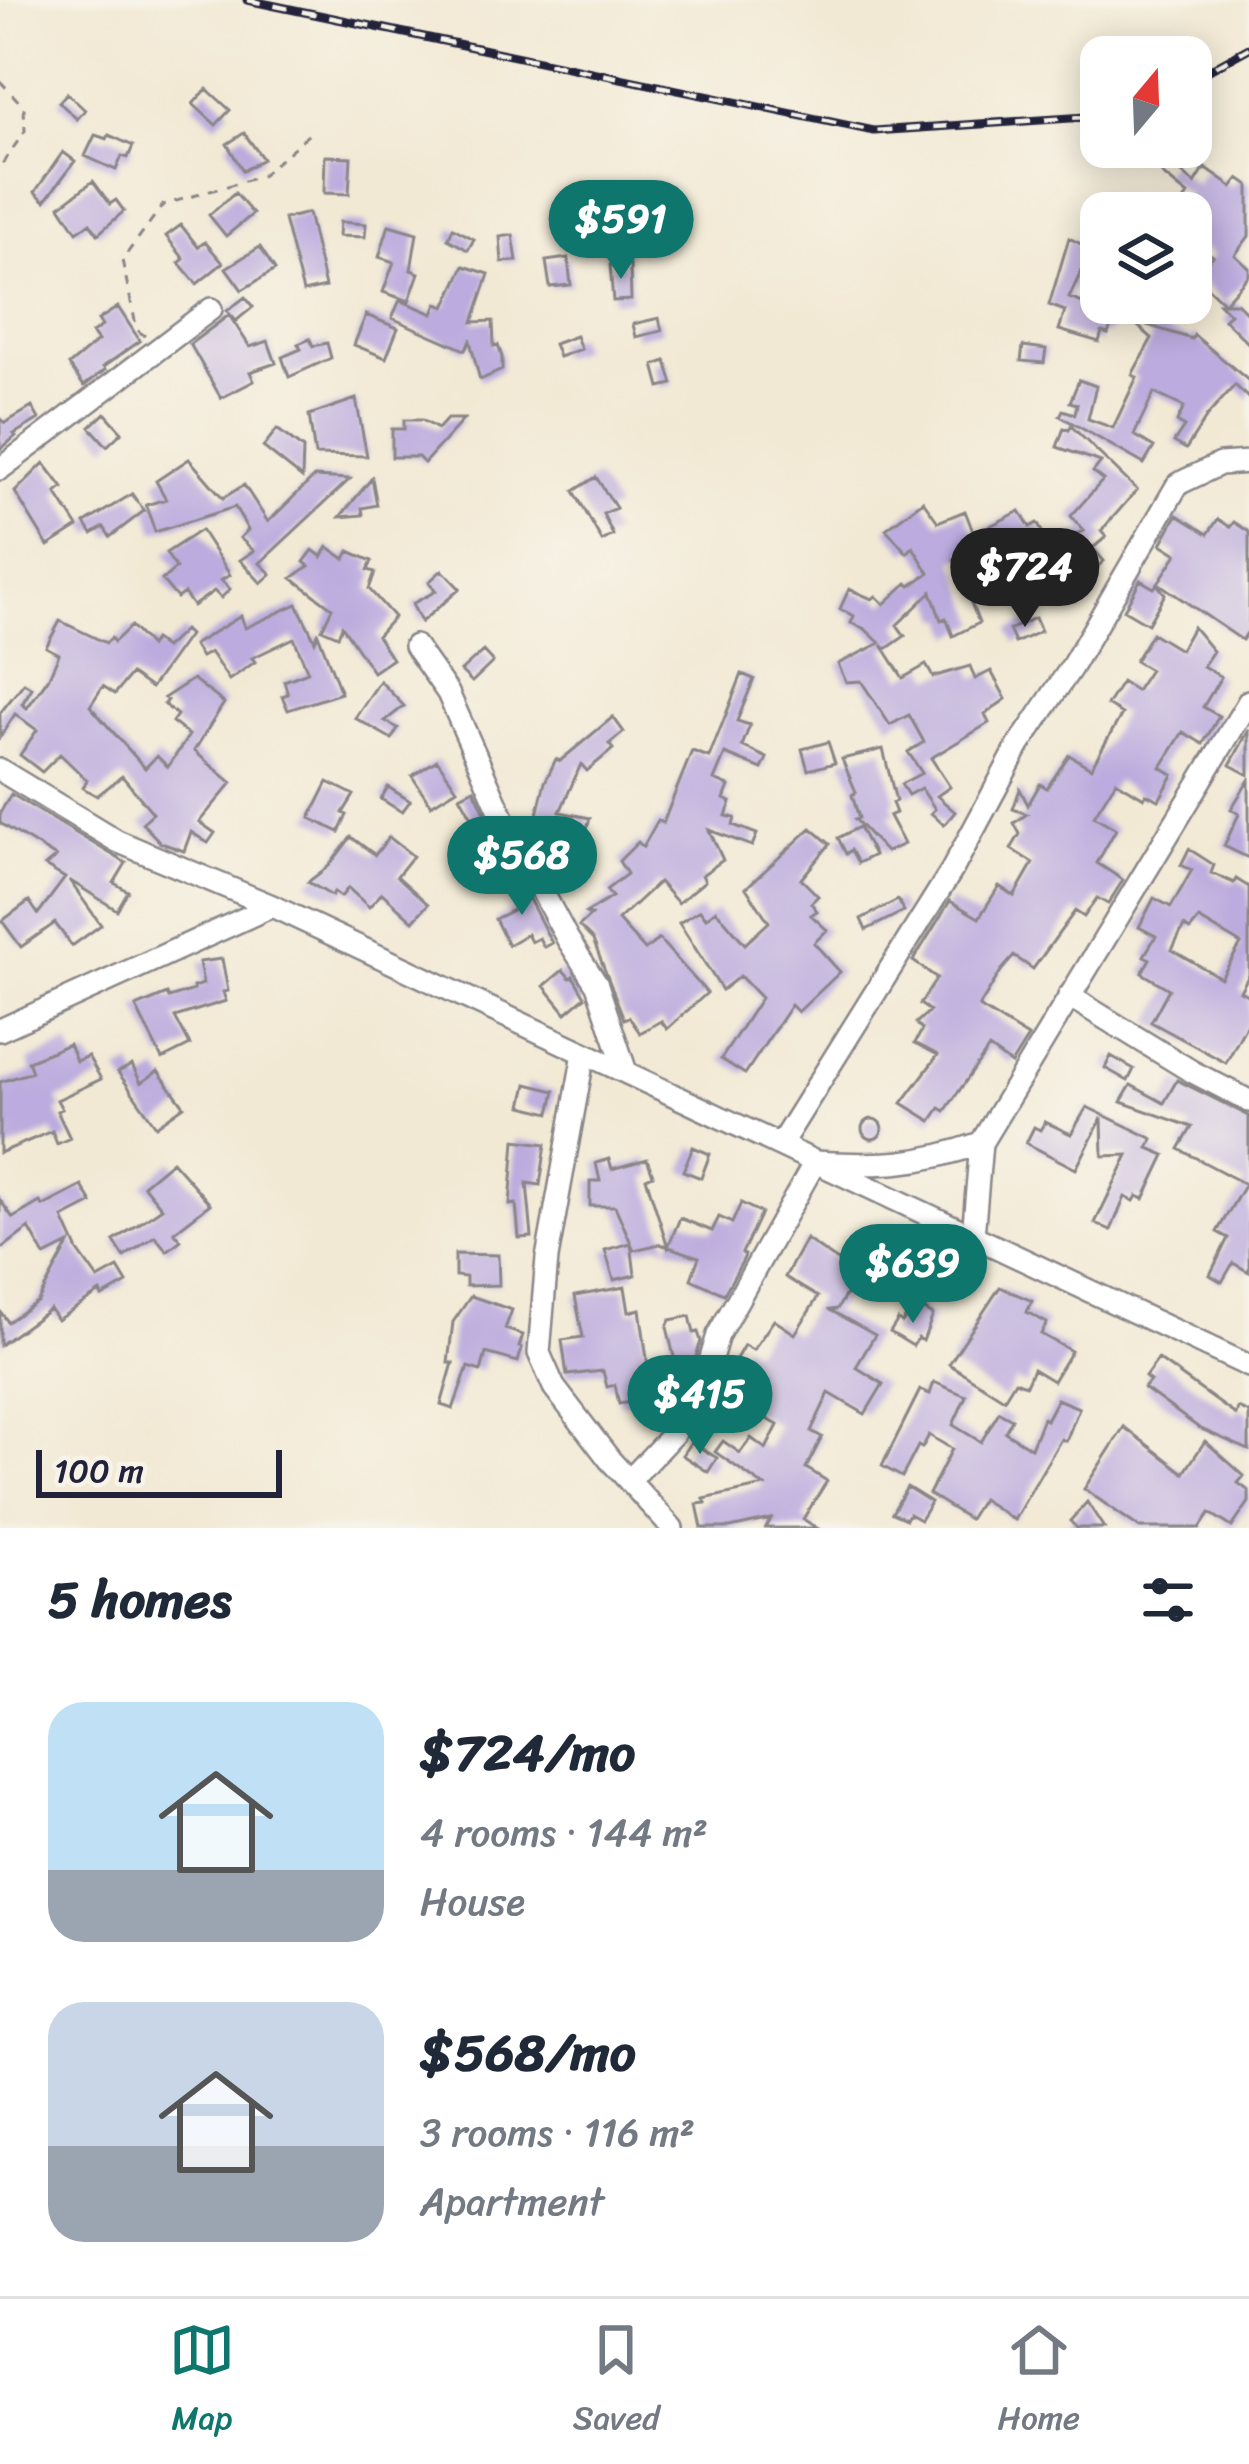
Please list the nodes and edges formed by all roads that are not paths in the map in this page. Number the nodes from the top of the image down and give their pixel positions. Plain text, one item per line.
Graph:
1 (211, 309) dead end
2 (1249, 462) edge
3 (0, 469) edge
4 (415, 646) dead end
5 (1249, 701) edge
6 (0, 770) edge
7 (272, 906) junction
8 (1069, 996) junction
9 (0, 1030) edge
10 (584, 1053) junction
11 (626, 1072) junction
12 (1249, 1100) edge
13 (982, 1142) junction
14 (780, 1145) junction
15 (815, 1162) junction
16 (973, 1236) junction
17 (1249, 1366) edge
18 (629, 1481) junction
19 (672, 1528) edge

1 - 3 street
2 - 14 street
4 - 11 street
5 - 8 street
6 - 7 street
7 - 9 street
7 - 10 street
8 - 12 street
8 - 13 street
10 - 11 street
10 - 18 street
11 - 14 street
13 - 15 street
13 - 16 street
14 - 15 street
15 - 16 street
15 - 18 street
16 - 17 street
18 - 19 street

